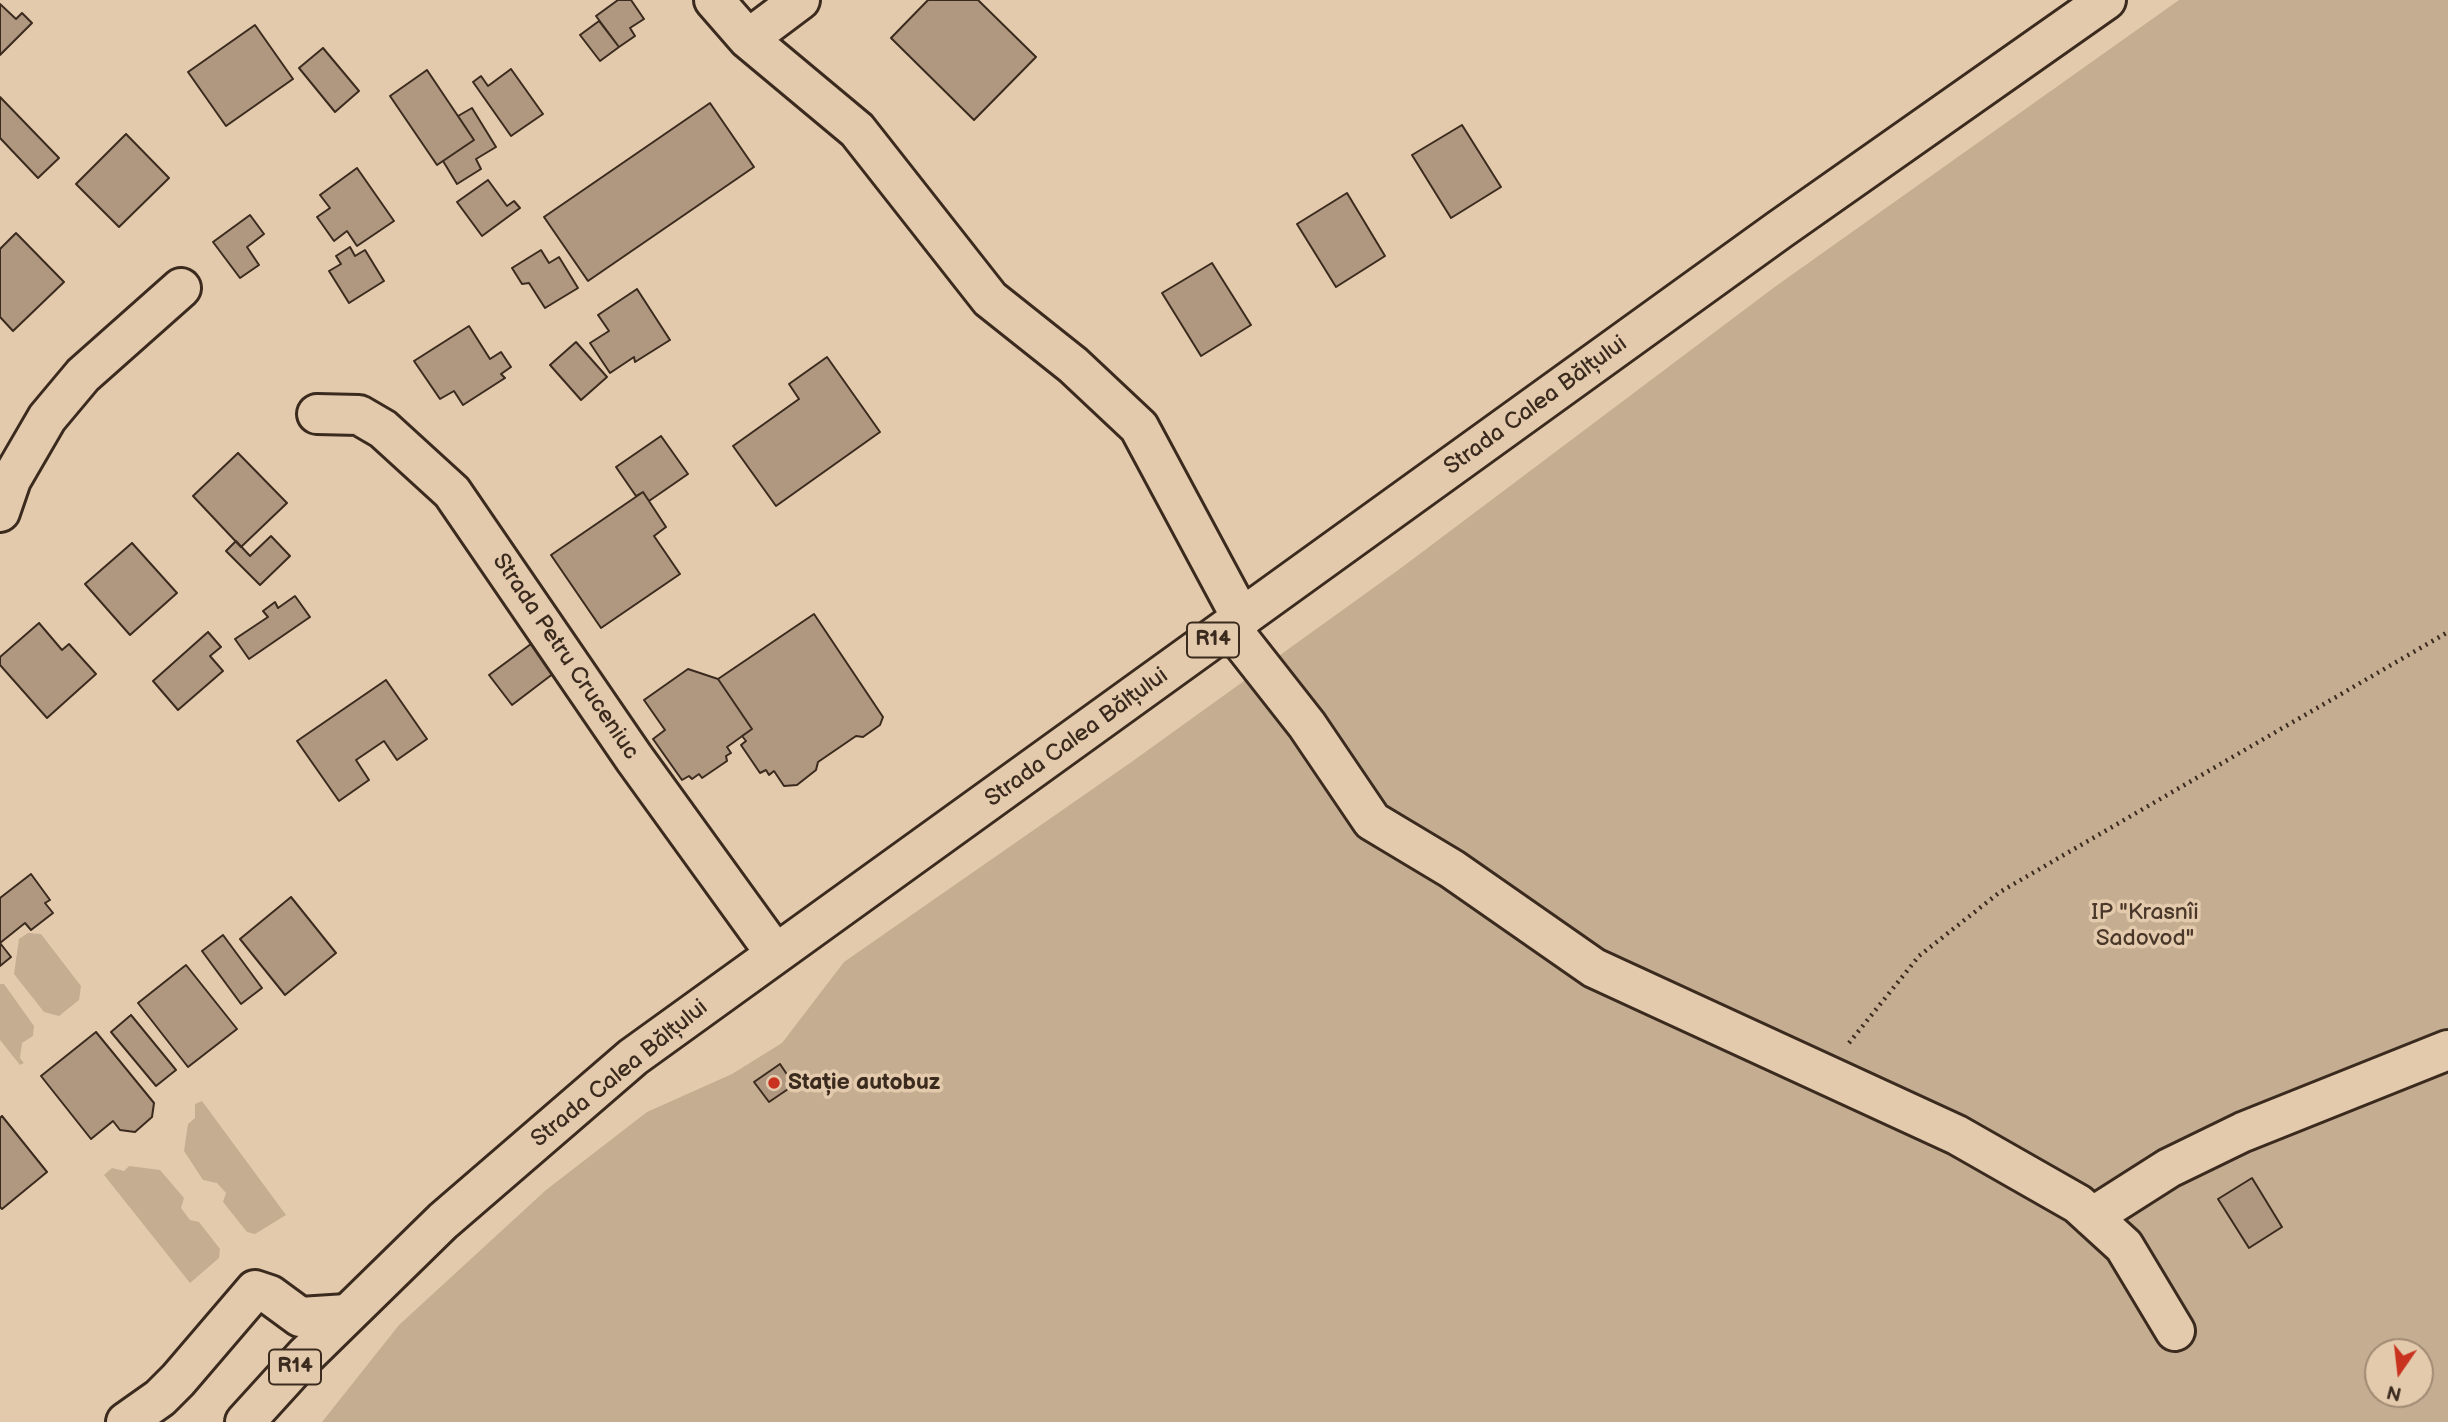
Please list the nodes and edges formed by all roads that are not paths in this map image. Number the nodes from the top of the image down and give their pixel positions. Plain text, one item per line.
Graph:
1 (714, 0) edge
2 (800, 0) edge
3 (2106, 0) edge
4 (748, 39) junction
5 (181, 288) dead end
6 (317, 414) dead end
7 (0, 512) edge
8 (1236, 623) junction
9 (775, 953) junction
10 (2448, 1050) edge
11 (2092, 1217) junction
12 (347, 1314) junction
13 (2175, 1331) dead end
14 (126, 1422) edge
15 (245, 1422) edge
16 (280, 1422) edge

1 - 4 street
2 - 4 street
3 - 8 street, Strada Calea Bălțului / R14
4 - 8 street
5 - 7 street
6 - 9 street, Strada Petru Cruceniuc
8 - 9 street, Strada Calea Bălțului / R14
8 - 11 street
9 - 12 street, Strada Calea Bălțului / R14
10 - 11 street
11 - 13 street
12 - 14 street
12 - 15 street, R14
12 - 16 street, R14

